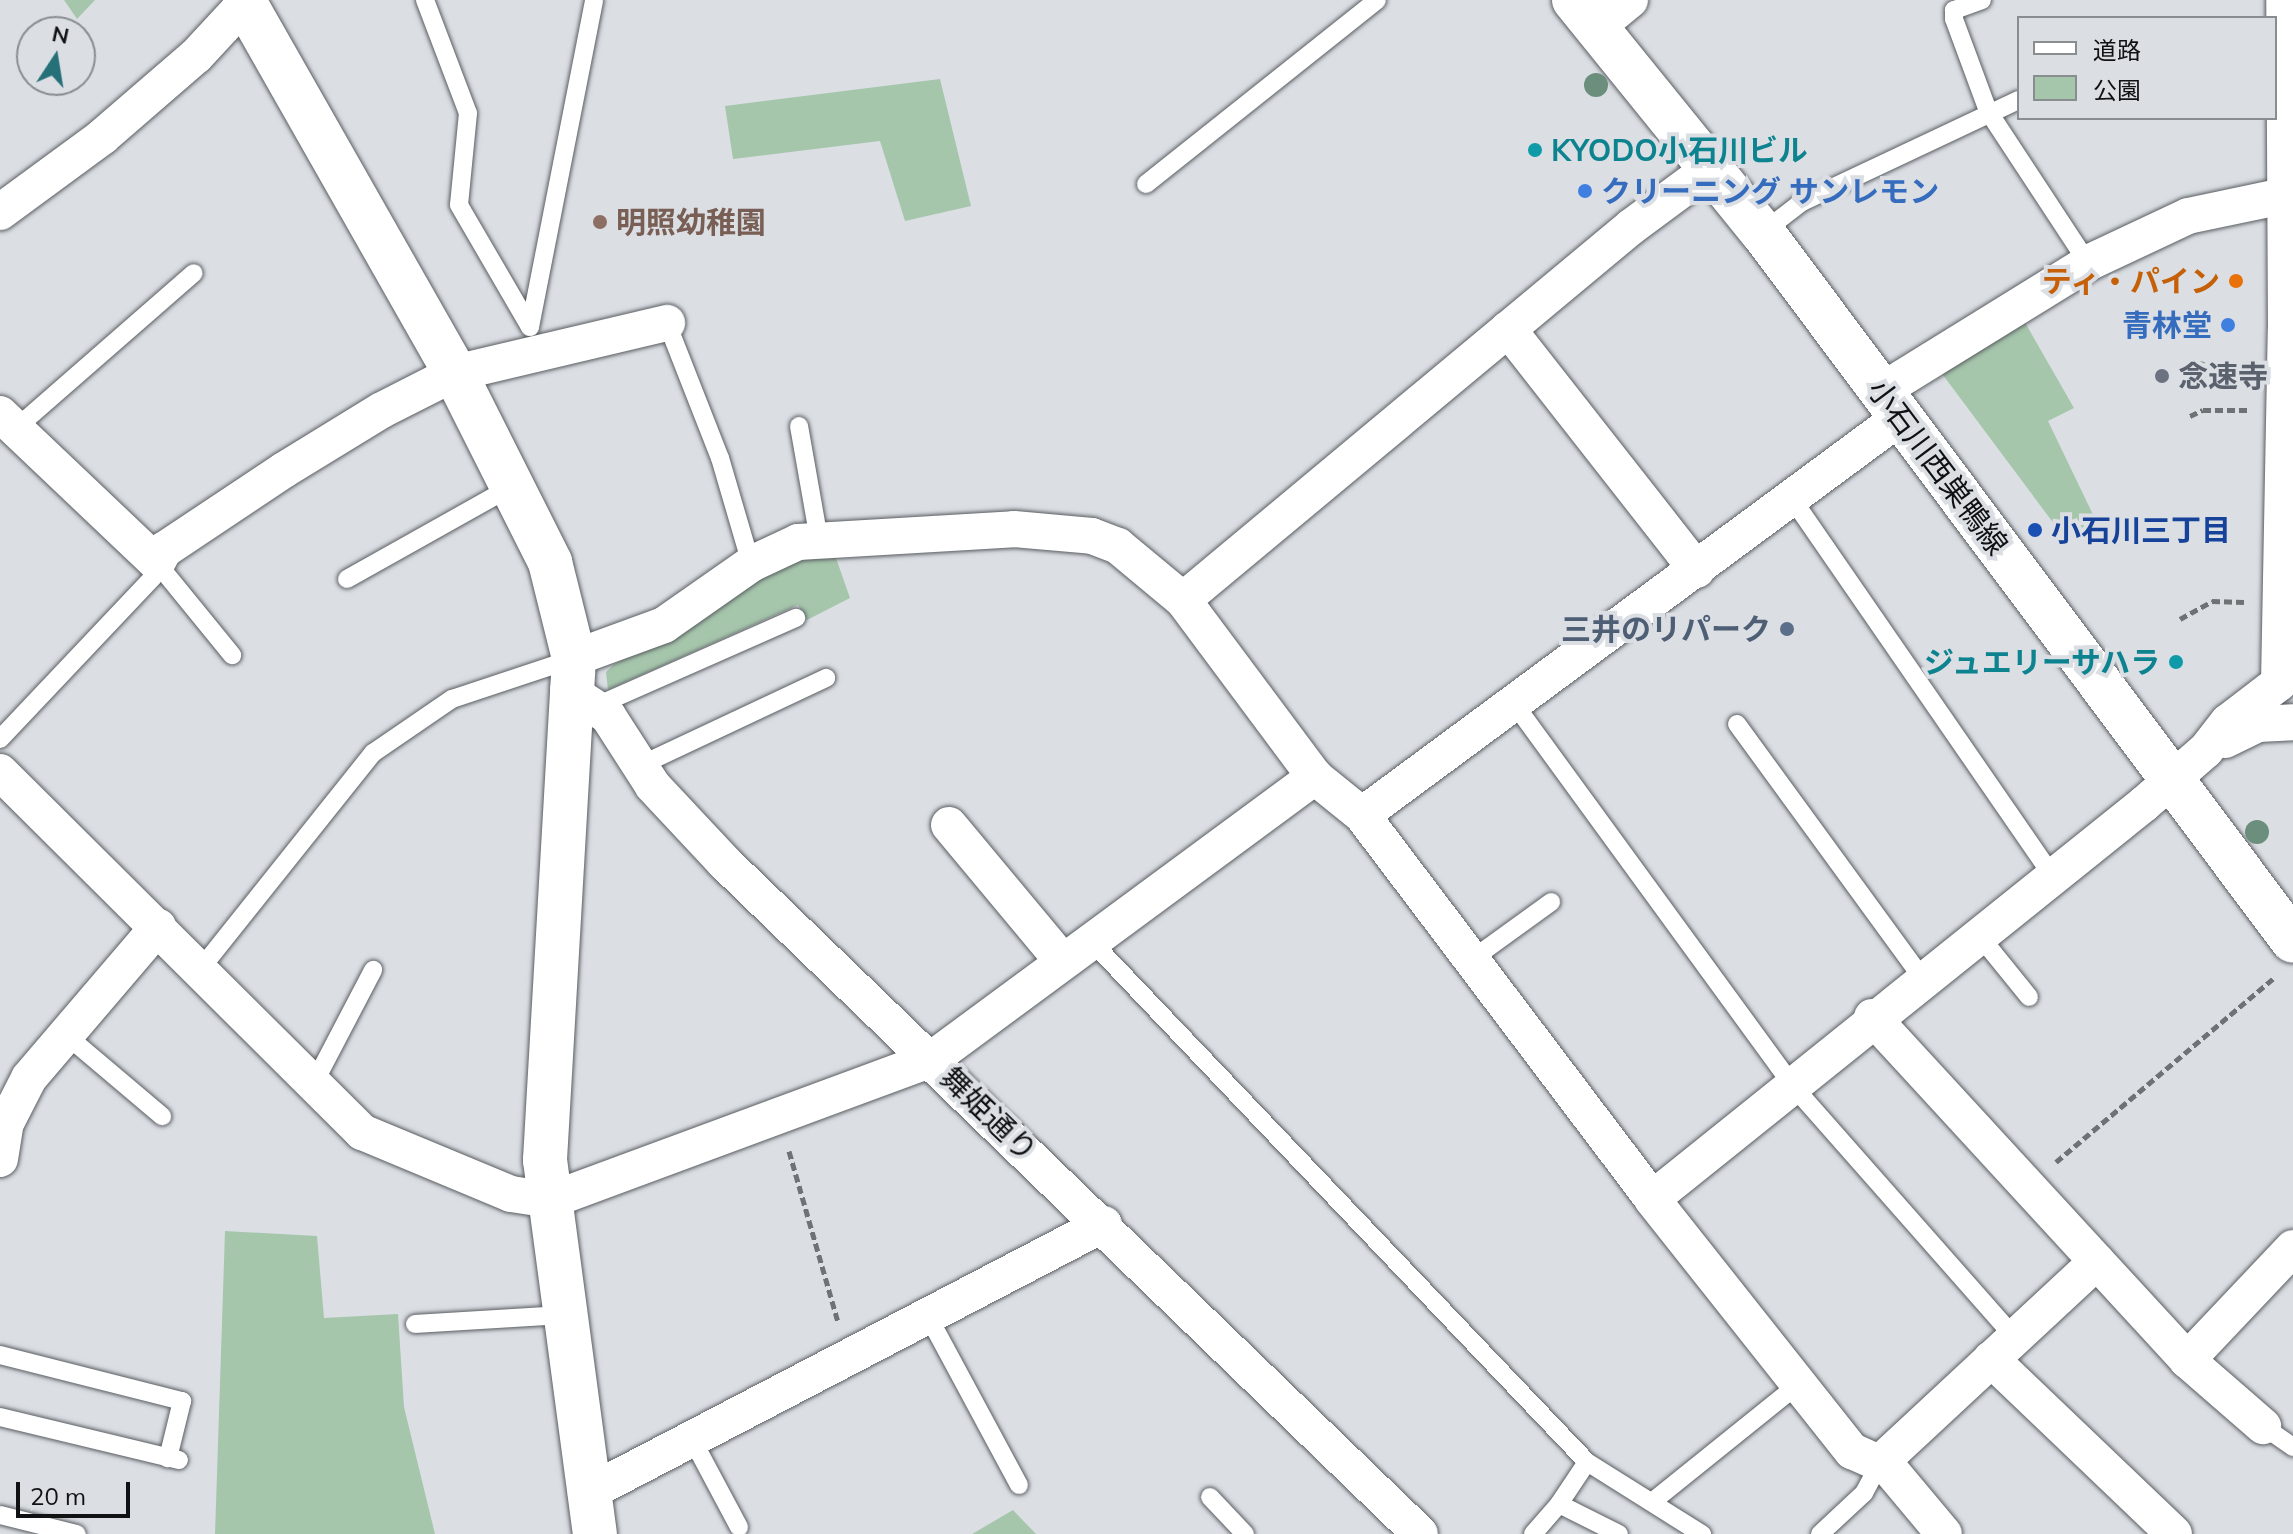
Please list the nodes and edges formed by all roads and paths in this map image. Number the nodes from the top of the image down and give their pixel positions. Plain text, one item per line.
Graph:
1 (425, 0) edge
2 (594, 0) edge
3 (1377, 0) edge
4 (1630, 0) edge
5 (1982, 0) edge
6 (245, 2) edge
7 (2287, 5) edge
8 (1585, 14) edge
9 (2017, 101) edge
10 (1988, 111) junction
11 (1712, 167) junction
12 (2287, 181) edge
13 (1146, 184) dead end
14 (0, 212) edge
15 (1763, 233) junction
16 (2289, 242) edge
17 (2088, 263) junction
18 (194, 273) dead end
19 (667, 323) joint
20 (1508, 329) junction
21 (537, 340) junction
22 (455, 373) junction
23 (1891, 404) junction
24 (2203, 410) dead end
25 (2190, 416) dead end
26 (8, 422) edge
27 (799, 426) dead end
28 (2288, 471) edge
29 (511, 487) junction
30 (1791, 497) junction
31 (819, 540) junction
32 (157, 563) junction
33 (751, 564) junction
34 (1697, 570) junction
35 (347, 579) dead end
36 (1183, 600) junction
37 (2281, 603) junction
38 (796, 618) dead end
39 (2180, 619) dead end
40 (232, 655) dead end
41 (826, 678) dead end
42 (578, 685) junction
43 (1513, 702) junction
44 (2293, 722) edge
45 (1737, 724) dead end
46 (0, 739) edge
47 (2206, 750) junction
48 (639, 766) junction
49 (0, 772) edge
50 (1315, 777) junction
51 (2170, 780) junction
52 (1362, 815) junction
53 (949, 825) dead end
54 (2052, 875) junction
55 (1551, 902) dead end
56 (158, 927) junction
57 (1978, 934) junction
58 (1077, 952) junction
59 (2287, 956) edge
60 (1471, 960) junction
61 (202, 967) junction
62 (373, 970) dead end
63 (1922, 978) junction
64 (2029, 997) dead end
65 (1872, 1017) junction
66 (66, 1035) junction
67 (932, 1059) junction
68 (313, 1085) junction
69 (1792, 1085) junction
70 (162, 1116) dead end
71 (778, 1116) junction
72 (0, 1159) edge
73 (2028, 1186) junction
74 (1652, 1199) junction
75 (551, 1200) junction
76 (1104, 1224) junction
77 (2293, 1248) edge
78 (2097, 1261) junction
79 (562, 1315) junction
80 (928, 1316) junction
81 (415, 1324) dead end
82 (2003, 1348) junction
83 (0, 1355) edge
84 (848, 1357) junction
85 (2187, 1360) junction
86 (1799, 1384) junction
87 (0, 1417) edge
88 (2263, 1426) joint
89 (692, 1439) junction
90 (2293, 1447) edge
91 (1587, 1462) junction
92 (1880, 1463) junction
93 (1019, 1485) dead end
94 (1210, 1497) dead end
95 (1652, 1502) junction
96 (1559, 1504) junction
97 (590, 1514) edge
98 (0, 1515) edge
99 (739, 1527) dead end
100 (77, 1534) edge
101 (1245, 1534) edge
102 (1420, 1534) edge
103 (1533, 1534) edge
104 (1619, 1534) edge
105 (1702, 1534) edge
106 (1820, 1534) edge
107 (1944, 1534) edge
108 (2174, 1534) edge

1 - 21 lane
2 - 21 lane
3 - 13 lane
4 - 8 street
5 - 10 lane
6 - 14 street
6 - 22 street
7 - 12 street
8 - 11 street, 小石川西巣鴨線
9 - 10 lane
10 - 15 lane
10 - 17 lane
11 - 15 street, 小石川西巣鴨線
11 - 20 street
12 - 16 street
12 - 17 street
15 - 23 street, 小石川西巣鴨線
16 - 28 street
17 - 23 street
18 - 26 lane
19 - 21 street
19 - 33 lane
20 - 34 street
20 - 36 street
21 - 22 street
22 - 29 street
22 - 32 street
23 - 30 street
23 - 51 street, 小石川西巣鴨線
24 - 25 path
26 - 32 street
27 - 31 lane
28 - 37 street
29 - 35 lane
29 - 42 street
30 - 34 street
30 - 54 lane
31 - 33 street
31 - 36 street
32 - 40 lane
32 - 46 lane
33 - 42 street
34 - 43 street
36 - 50 street
37 - 39 path
37 - 47 street
38 - 42 lane
41 - 48 lane
42 - 48 street, 舞姫通り
42 - 61 lane
42 - 75 street
43 - 52 street
43 - 69 lane
44 - 47 street
45 - 63 lane
47 - 51 street
48 - 67 street, 舞姫通り
49 - 56 street
50 - 52 street
50 - 58 street
51 - 54 street
51 - 59 street, 小石川西巣鴨線
52 - 60 street
53 - 58 street
54 - 57 street
55 - 60 lane
56 - 61 street
56 - 66 street
57 - 63 street
57 - 64 lane
58 - 67 street
58 - 91 lane
59 - 73 path
60 - 74 street
61 - 68 street
62 - 68 lane
63 - 65 street
65 - 69 street
65 - 73 street
66 - 70 lane
66 - 72 street
67 - 71 street
67 - 76 street, 舞姫通り
68 - 75 street
69 - 74 street
69 - 82 lane
71 - 75 street
71 - 84 path
73 - 78 street
74 - 86 street
75 - 79 street
76 - 80 street
76 - 102 street, 舞姫通り
77 - 85 street
78 - 82 street
78 - 85 street
79 - 81 lane
79 - 97 street
80 - 84 street
80 - 93 lane
82 - 92 street
82 - 108 street
83 - 87 lane
84 - 89 street
85 - 88 street
86 - 92 street
86 - 95 lane
88 - 90 lane
89 - 97 street
89 - 99 lane
91 - 95 lane
91 - 96 lane
92 - 106 lane
92 - 107 street
94 - 101 lane
95 - 105 lane
96 - 103 lane
96 - 104 lane
98 - 100 lane

